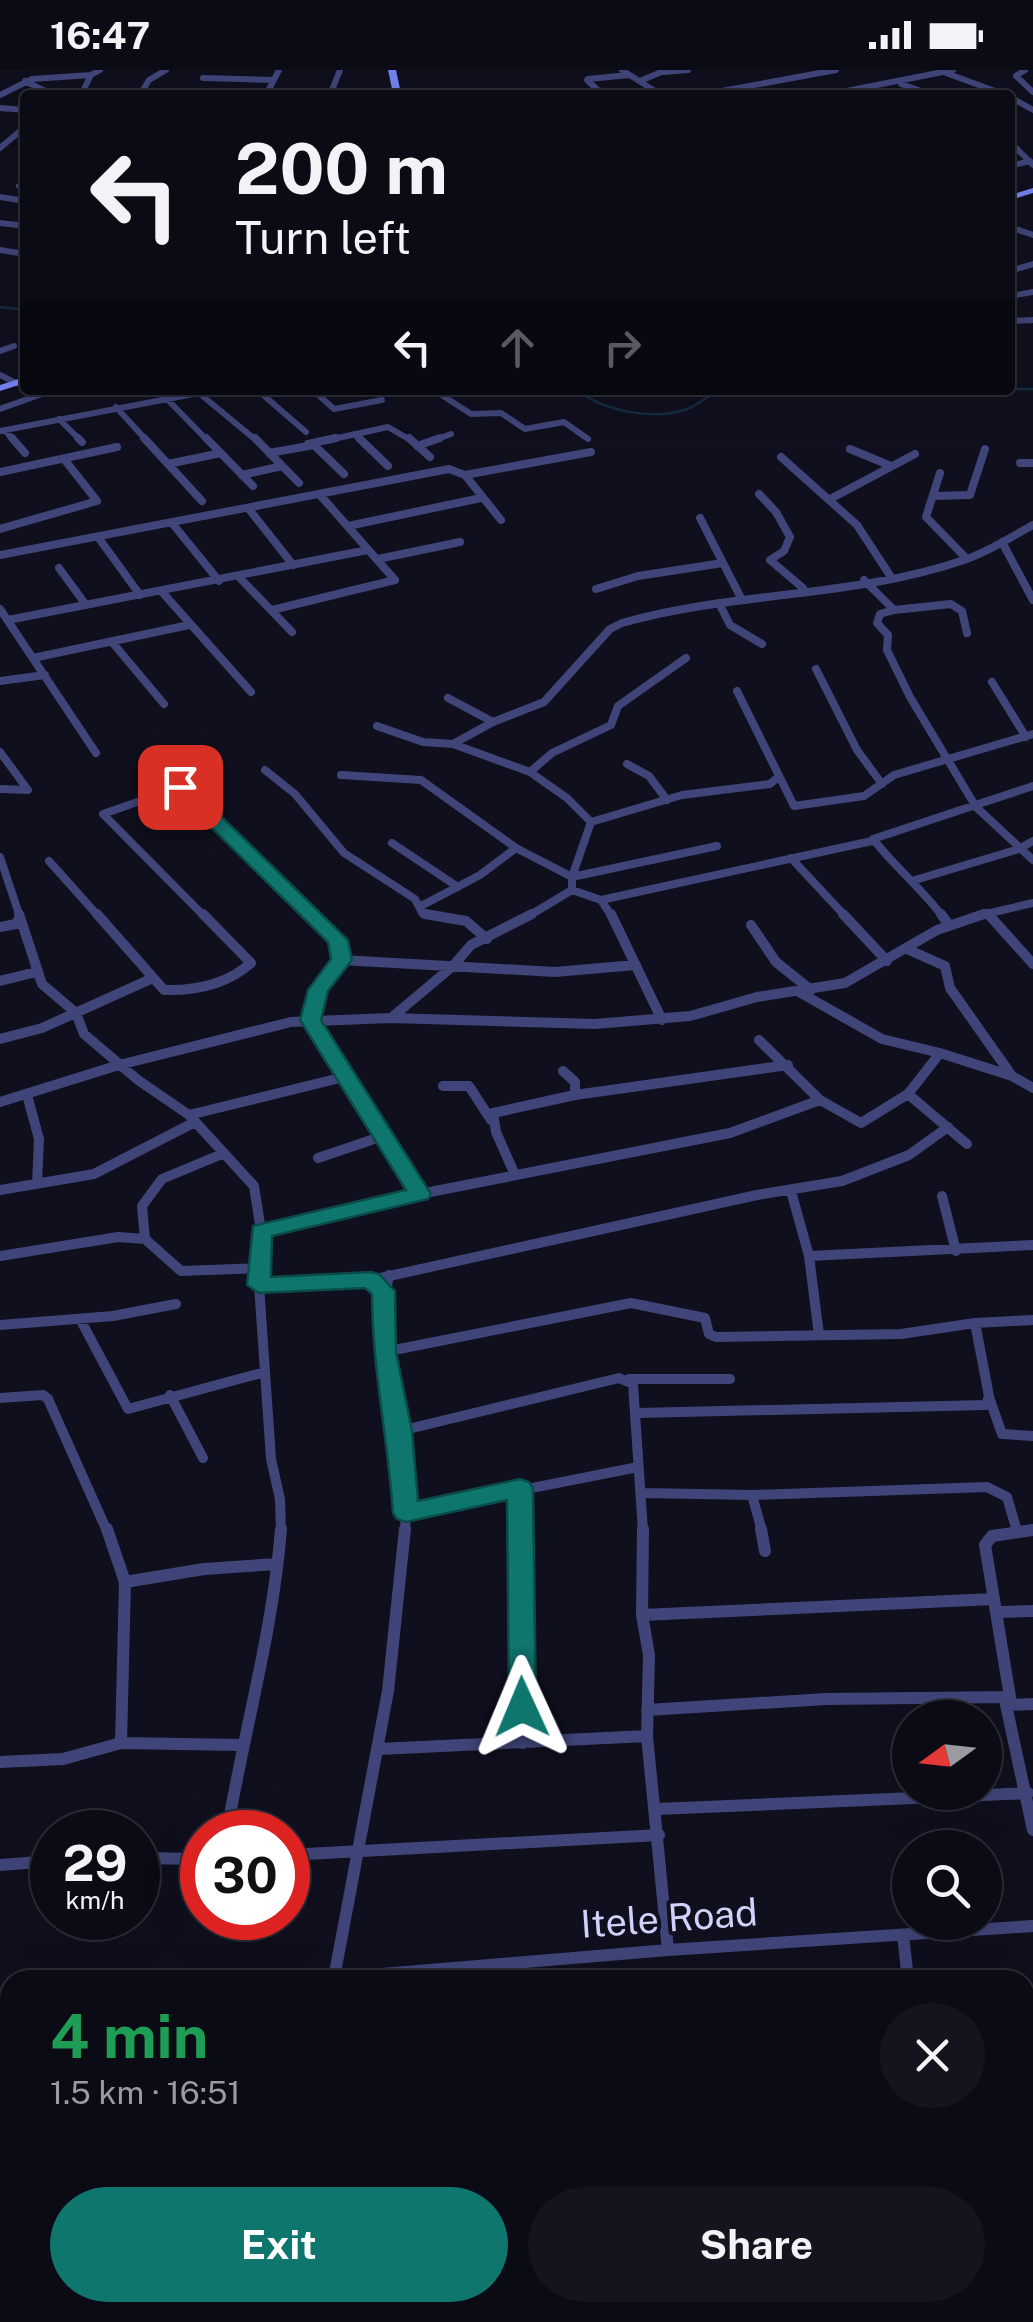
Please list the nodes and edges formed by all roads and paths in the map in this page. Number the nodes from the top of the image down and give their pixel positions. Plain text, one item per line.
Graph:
1 (100, 70) edge
2 (166, 70) edge
3 (278, 70) edge
4 (622, 70) edge
5 (688, 70) edge
6 (836, 70) edge
7 (1025, 70) edge
8 (665, 71) edge
9 (949, 72) edge
10 (809, 73) edge
11 (91, 75) junction
12 (630, 75) junction
13 (203, 78) dead end
14 (24, 80) junction
15 (274, 80) junction
16 (640, 81) junction
17 (898, 82) junction
18 (44, 90) edge
19 (84, 90) edge
20 (143, 90) edge
21 (269, 90) edge
22 (597, 90) edge
23 (654, 90) edge
24 (720, 90) edge
25 (856, 90) edge
26 (920, 90) edge
27 (993, 90) edge
28 (1033, 92) edge
29 (0, 95) edge
30 (1033, 227) edge
31 (1015, 229) edge
32 (1021, 231) junction
33 (1015, 233) edge
34 (1033, 235) edge
35 (14, 346) dead end
36 (0, 351) edge
37 (0, 376) edge
38 (20, 381) edge
39 (0, 388) edge
40 (39, 395) edge
41 (195, 395) edge
42 (206, 395) edge
43 (263, 395) edge
44 (319, 395) edge
45 (442, 395) edge
46 (166, 398) junction
47 (382, 400) dead end
48 (116, 408) junction
49 (0, 409) edge
50 (59, 419) junction
51 (3, 431) edge
52 (306, 432) dead end
53 (356, 434) junction
54 (451, 434) dead end
55 (588, 439) dead end
56 (82, 442) dead end
57 (308, 444) junction
58 (417, 446) junction
59 (117, 447) dead end
60 (850, 449) dead end
61 (985, 449) dead end
62 (591, 452) dead end
63 (25, 453) dead end
64 (221, 453) junction
65 (269, 453) junction
66 (915, 454) dead end
67 (781, 456) dead end
68 (430, 457) dead end
69 (64, 458) junction
70 (1020, 463) dead end
71 (1033, 463) edge
72 (168, 464) junction
73 (282, 466) junction
74 (388, 466) dead end
75 (891, 466) junction
76 (0, 472) edge
77 (940, 472) dead end
78 (344, 474) dead end
79 (242, 475) junction
80 (465, 475) junction
81 (299, 483) dead end
82 (253, 486) dead end
83 (758, 494) dead end
84 (320, 495) junction
85 (933, 496) junction
86 (481, 498) junction
87 (832, 498) junction
88 (202, 501) dead end
89 (248, 509) junction
90 (700, 518) dead end
91 (501, 520) dead end
92 (172, 523) junction
93 (1033, 525) edge
94 (348, 526) junction
95 (0, 528) edge
96 (98, 537) junction
97 (460, 542) dead end
98 (1002, 542) junction
99 (368, 550) junction
100 (0, 555) edge
101 (967, 558) junction
102 (378, 559) junction
103 (723, 563) junction
104 (293, 565) junction
105 (59, 568) dead end
106 (239, 577) junction
107 (891, 577) junction
108 (864, 580) junction
109 (218, 581) junction
110 (803, 588) junction
111 (596, 589) dead end
112 (162, 592) junction
113 (140, 596) junction
114 (741, 598) junction
115 (1033, 600) edge
116 (719, 603) junction
117 (86, 605) junction
118 (0, 609) edge
119 (272, 610) junction
120 (894, 610) junction
121 (8, 620) junction
122 (189, 625) junction
123 (292, 632) dead end
124 (968, 633) dead end
125 (112, 642) junction
126 (762, 644) dead end
127 (33, 658) junction
128 (686, 658) dead end
129 (816, 669) dead end
130 (46, 675) junction
131 (0, 681) edge
132 (992, 682) dead end
133 (736, 690) dead end
134 (251, 692) dead end
135 (448, 698) dead end
136 (164, 704) dead end
137 (492, 722) junction
138 (377, 726) dead end
139 (1030, 736) edge
140 (453, 744) junction
141 (0, 752) edge
142 (96, 754) dead end
143 (946, 759) junction
144 (627, 764) dead end
145 (265, 770) dead end
146 (530, 772) junction
147 (340, 774) dead end
148 (777, 778) junction
149 (882, 784) junction
150 (1033, 786) edge
151 (0, 789) edge
152 (667, 800) junction
153 (976, 807) junction
154 (591, 822) junction
155 (872, 841) junction
156 (1033, 842) edge
157 (392, 843) dead end
158 (717, 846) dead end
159 (516, 848) junction
160 (1019, 849) junction
161 (0, 857) edge
162 (791, 858) junction
163 (1033, 860) edge
164 (49, 861) dead end
165 (572, 877) junction
166 (915, 880) junction
167 (458, 886) junction
168 (572, 890) junction
169 (600, 900) junction
170 (1033, 903) edge
171 (421, 906) junction
172 (987, 913) junction
173 (19, 918) junction
174 (751, 925) dead end
175 (950, 925) junction
176 (0, 927) edge
177 (486, 938) junction
178 (907, 949) junction
179 (341, 960) junction
180 (887, 961) junction
181 (1033, 964) edge
182 (636, 965) junction
183 (36, 966) junction
184 (454, 966) junction
185 (153, 978) junction
186 (0, 982) edge
187 (812, 990) junction
188 (798, 992) junction
189 (76, 1013) junction
190 (390, 1018) junction
191 (311, 1020) junction
192 (662, 1020) junction
193 (0, 1039) edge
194 (760, 1040) dead end
195 (940, 1053) junction
196 (788, 1065) junction
197 (119, 1066) junction
198 (563, 1071) dead end
199 (1012, 1076) junction
200 (344, 1077) junction
201 (443, 1086) dead end
202 (1033, 1088) edge
203 (908, 1094) junction
204 (27, 1095) junction
205 (576, 1095) junction
206 (820, 1100) junction
207 (0, 1102) edge
208 (192, 1118) junction
209 (494, 1126) junction
210 (948, 1127) junction
211 (383, 1136) junction
212 (967, 1144) dead end
213 (222, 1154) junction
214 (318, 1158) dead end
215 (515, 1175) junction
216 (37, 1184) junction
217 (0, 1190) edge
218 (791, 1191) junction
219 (420, 1194) junction
220 (942, 1196) dead end
221 (261, 1232) junction
222 (145, 1239) junction
223 (1033, 1245) edge
224 (956, 1251) junction
225 (0, 1256) edge
226 (809, 1256) junction
227 (261, 1268) junction
228 (389, 1274) junction
229 (371, 1280) junction
230 (259, 1285) junction
231 (384, 1291) junction
232 (176, 1304) dead end
233 (80, 1319) junction
234 (1033, 1320) edge
235 (975, 1323) junction
236 (0, 1325) edge
237 (819, 1335) junction
238 (384, 1352) junction
239 (265, 1372) junction
240 (628, 1379) junction
241 (730, 1379) dead end
242 (170, 1395) junction
243 (989, 1396) junction
244 (0, 1398) edge
245 (638, 1414) junction
246 (400, 1431) junction
247 (1033, 1436) edge
248 (203, 1458) dead end
249 (638, 1467) junction
250 (520, 1488) junction
251 (643, 1493) junction
252 (752, 1495) junction
253 (406, 1513) junction
254 (1033, 1530) edge
255 (1017, 1532) junction
256 (765, 1551) dead end
257 (277, 1564) junction
258 (126, 1582) junction
259 (997, 1605) junction
260 (1033, 1611) edge
261 (642, 1615) junction
262 (1008, 1701) junction
263 (1033, 1704) edge
264 (647, 1710) junction
265 (647, 1736) junction
266 (523, 1743) junction
267 (122, 1744) junction
268 (242, 1745) junction
269 (379, 1749) junction
270 (0, 1762) edge
271 (1030, 1803) edge
272 (656, 1809) junction
273 (231, 1810) edge
274 (1033, 1830) edge
275 (659, 1834) junction
276 (359, 1851) junction
277 (310, 1854) edge
278 (30, 1863) edge
279 (0, 1865) edge
280 (1033, 1926) edge
281 (1002, 1928) edge
282 (892, 1936) edge
283 (904, 1940) edge
284 (668, 1950) junction
285 (336, 1970) edge
286 (429, 1970) edge
287 (907, 1970) edge

1 - 11 street
2 - 20 street
3 - 15 street
4 - 12 street
5 - 8 street
6 - 10 street
7 - 28 street
8 - 16 street
9 - 17 street
9 - 27 street
10 - 24 street
11 - 14 street
11 - 19 street
12 - 16 street
12 - 22 street
13 - 15 street
14 - 18 street
14 - 29 street
15 - 21 street
16 - 23 street
17 - 25 street
17 - 26 street
30 - 32 street
31 - 32 street
32 - 33 street
32 - 34 street
35 - 36 street
37 - 38 street
38 - 39 street
40 - 49 street
41 - 46 street
42 - 65 street
43 - 52 street
44 - 47 street
45 - 55 street
46 - 48 street
46 - 64 street
48 - 50 street
48 - 72 street
50 - 51 street
50 - 56 street
51 - 63 street
53 - 57 street
53 - 58 street
53 - 74 street
54 - 58 street
57 - 65 street
57 - 78 street
58 - 68 street
59 - 69 street
60 - 75 street
61 - 85 street
62 - 80 street
64 - 72 street
64 - 79 street
65 - 73 street
66 - 75 street
67 - 87 street
69 - 76 street
69 - 95 street
70 - 71 street
72 - 88 street
73 - 79 street
73 - 81 street
75 - 87 street
77 - 85 street
79 - 82 street
80 - 84 street
80 - 86 street
83 - 110 street
84 - 89 street
84 - 94 street
85 - 101 street
86 - 91 street
86 - 94 street
87 - 107 street
89 - 92 street
89 - 104 street
90 - 103 street
92 - 96 street
92 - 109 street
93 - 98 street
94 - 99 street
96 - 100 street
96 - 113 street
97 - 102 street
98 - 101 street
98 - 115 street
99 - 102 street
99 - 104 street
101 - 107 street
102 - 119 street
103 - 111 street
103 - 114 street
104 - 106 street
105 - 117 street
106 - 109 street
106 - 119 street
107 - 108 street
108 - 110 street
108 - 120 street
109 - 112 street
110 - 114 street
112 - 113 street
112 - 122 street
113 - 117 street
114 - 116 street
116 - 126 street
116 - 137 street
117 - 121 street
118 - 121 street
119 - 123 street
120 - 124 street
120 - 143 street
121 - 127 street
122 - 125 street
122 - 134 street
125 - 127 street
125 - 136 street
127 - 130 street
128 - 146 street
129 - 149 street
130 - 131 street
130 - 142 street
132 - 139 street
133 - 148 street
135 - 137 street
137 - 140 street
138 - 140 street
139 - 143 street
140 - 146 street
141 - 151 street
143 - 149 street
143 - 153 street
144 - 152 street
145 - 171 street
146 - 154 street
147 - 159 street
148 - 149 street
148 - 152 street
150 - 153 street
152 - 154 street
153 - 155 street
153 - 160 street
154 - 165 street
155 - 162 street
155 - 166 street
156 - 160 street
157 - 167 street
158 - 165 street
159 - 165 street
159 - 167 street
160 - 163 street
160 - 166 street
161 - 173 street
162 - 169 street
162 - 180 street
164 - 185 street
165 - 168 street
166 - 175 street
167 - 171 street
168 - 169 street
168 - 177 street
169 - 182 street
170 - 172 street
171 - 177 street
172 - 175 street
172 - 181 street
173 - 176 street
173 - 183 street
174 - 187 street
175 - 178 street
177 - 184 street
178 - 180 street
178 - 199 street
179 - 184 street
179 - 185 street
179 - 191 street
180 - 187 street
182 - 184 street
182 - 192 street
183 - 186 street
183 - 189 street
184 - 190 street
185 - 189 street
187 - 188 street
188 - 192 street
188 - 195 street
189 - 193 street
189 - 197 street
190 - 191 street
190 - 192 street
191 - 197 street
191 - 200 street
194 - 196 street
195 - 199 street
195 - 203 street
196 - 205 street
196 - 206 street
197 - 204 street
197 - 208 street
198 - 205 street
199 - 202 street
200 - 208 street
200 - 211 street
201 - 209 street
203 - 206 street
203 - 210 street
204 - 207 street
204 - 216 street
205 - 209 street
206 - 215 street
208 - 213 street
208 - 216 street
209 - 215 street
210 - 212 street
210 - 218 street
211 - 214 street
211 - 219 street
213 - 221 street
213 - 222 street
215 - 219 street
216 - 217 street
218 - 226 street
218 - 228 street
219 - 221 street
220 - 224 street
221 - 227 street
222 - 225 street
222 - 227 street
223 - 224 street
224 - 226 street
226 - 237 street
227 - 230 street
228 - 229 street
228 - 231 street
229 - 230 street
229 - 231 street
230 - 239 street
231 - 238 street
232 - 233 street
233 - 236 street
233 - 242 street
234 - 235 street
235 - 237 street
235 - 243 street
237 - 238 street
238 - 246 street
239 - 242 street
239 - 257 street
240 - 241 street
240 - 245 street
240 - 246 street
242 - 248 street
243 - 245 street
243 - 247 street
244 - 258 street
245 - 249 street
246 - 253 street
249 - 250 street
249 - 251 street
250 - 253 street
250 - 266 street
251 - 252 street
251 - 261 street
252 - 255 street
252 - 256 street
253 - 269 street
254 - 255 street
255 - 259 street
257 - 258 street
257 - 268 street
258 - 267 street
259 - 260 street
259 - 261 street
259 - 262 street
261 - 264 street
262 - 263 street
262 - 264 street
262 - 271 street
264 - 265 street
265 - 266 street
265 - 272 street
266 - 269 street
267 - 268 street
267 - 270 street
268 - 273 street
269 - 276 street
271 - 272 street
271 - 274 street
272 - 275 street
275 - 276 street
275 - 284 street
276 - 277 street
276 - 285 street
278 - 279 street
280 - 281 street, Itele Road
282 - 284 street, Itele Road
283 - 287 street
284 - 286 street, Itele Road

